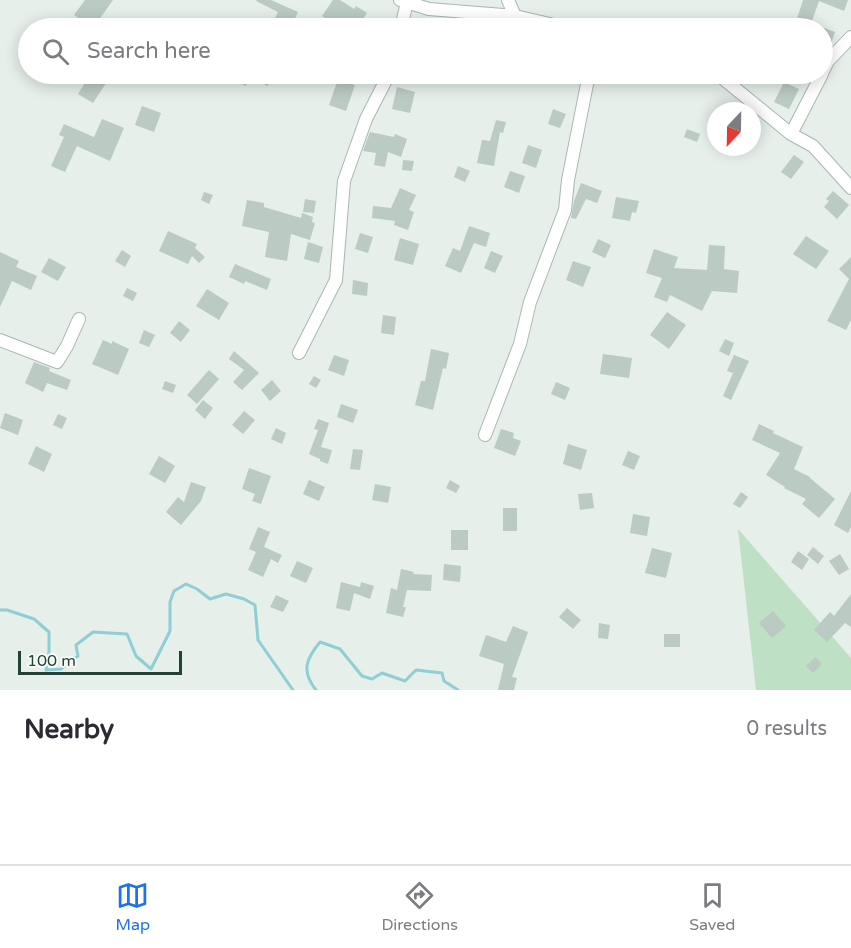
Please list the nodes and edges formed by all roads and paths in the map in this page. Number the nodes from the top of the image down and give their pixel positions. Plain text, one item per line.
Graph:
1 (508, 0) edge
2 (403, 1) edge
3 (515, 16) junction
4 (402, 18) edge
5 (524, 18) edge
6 (851, 37) edge
7 (833, 56) edge
8 (384, 84) edge
9 (587, 84) edge
10 (730, 84) edge
11 (815, 84) edge
12 (791, 134) junction
13 (851, 188) edge
14 (79, 319) dead end
15 (0, 340) edge
16 (299, 353) dead end
17 (485, 435) dead end

1 - 3 street
2 - 3 street
2 - 4 street
3 - 5 street
6 - 7 street
8 - 16 street
9 - 17 street
10 - 12 street
11 - 12 street
12 - 13 street
14 - 15 street

